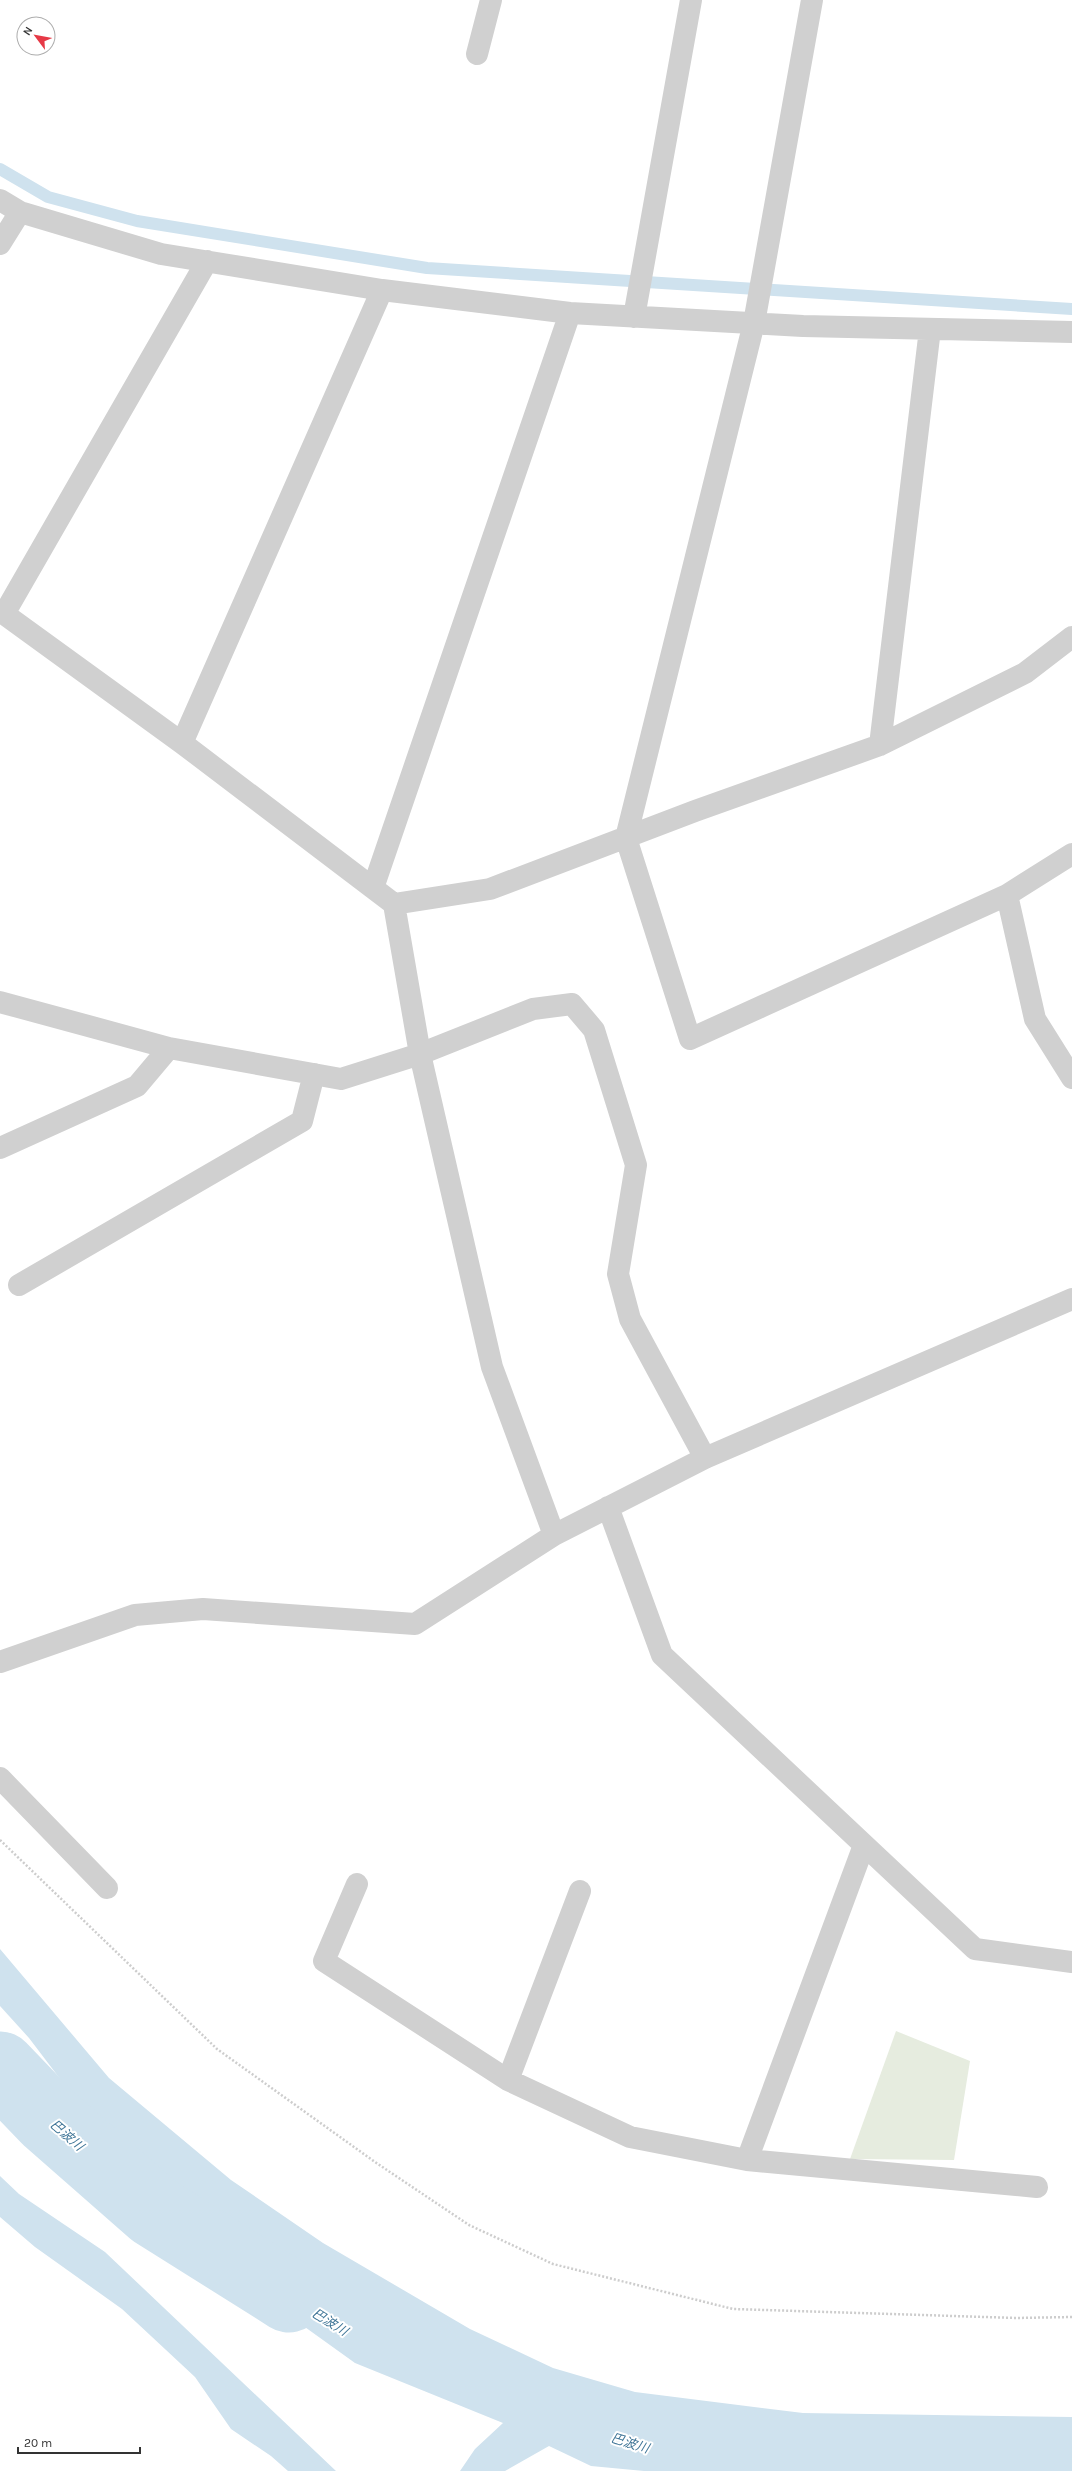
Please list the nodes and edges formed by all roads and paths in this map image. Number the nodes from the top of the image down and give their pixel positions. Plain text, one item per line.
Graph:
1 (491, 0) edge
2 (692, 0) edge
3 (812, 0) edge
4 (477, 54) dead end
5 (0, 200) edge
6 (20, 212) junction
7 (0, 244) edge
8 (207, 261) junction
9 (382, 290) junction
10 (570, 313) junction
11 (634, 316) junction
12 (754, 323) junction
13 (930, 329) junction
14 (1072, 332) edge
15 (2, 612) edge
16 (1072, 637) edge
17 (182, 743) junction
18 (880, 745) junction
19 (626, 838) junction
20 (1072, 854) edge
21 (373, 888) junction
22 (1007, 895) junction
23 (394, 904) junction
24 (0, 1002) edge
25 (169, 1048) junction
26 (420, 1054) junction
27 (314, 1074) junction
28 (1072, 1078) edge
29 (0, 1148) edge
30 (19, 1285) dead end
31 (1072, 1299) edge
32 (705, 1458) junction
33 (608, 1507) junction
34 (554, 1535) junction
35 (0, 1662) edge
36 (0, 1778) edge
37 (0, 1840) edge
38 (864, 1846) junction
39 (357, 1884) dead end
40 (107, 1888) dead end
41 (580, 1891) dead end
42 (1072, 1962) edge
43 (508, 2080) junction
44 (747, 2160) junction
45 (1037, 2187) dead end
46 (1072, 2317) edge

1 - 4 street
2 - 11 street
3 - 12 street
5 - 6 street
6 - 7 street
6 - 8 street
8 - 9 street
8 - 15 street
9 - 10 street
9 - 17 street
10 - 11 street
10 - 21 street
11 - 12 street
12 - 13 street
12 - 19 street
13 - 14 street
13 - 18 street
15 - 17 street
16 - 18 street
17 - 21 street
18 - 19 street
19 - 22 street
19 - 23 street
20 - 22 street
21 - 23 street
22 - 28 street
23 - 26 street
24 - 25 street
25 - 27 street
25 - 29 street
26 - 27 street
26 - 32 street
26 - 34 street
27 - 30 street
31 - 32 street
32 - 33 street
33 - 34 street
33 - 38 street
34 - 35 street
36 - 40 street
37 - 46 path
38 - 42 street
38 - 44 street
39 - 43 street
41 - 43 street
43 - 44 street
44 - 45 street

